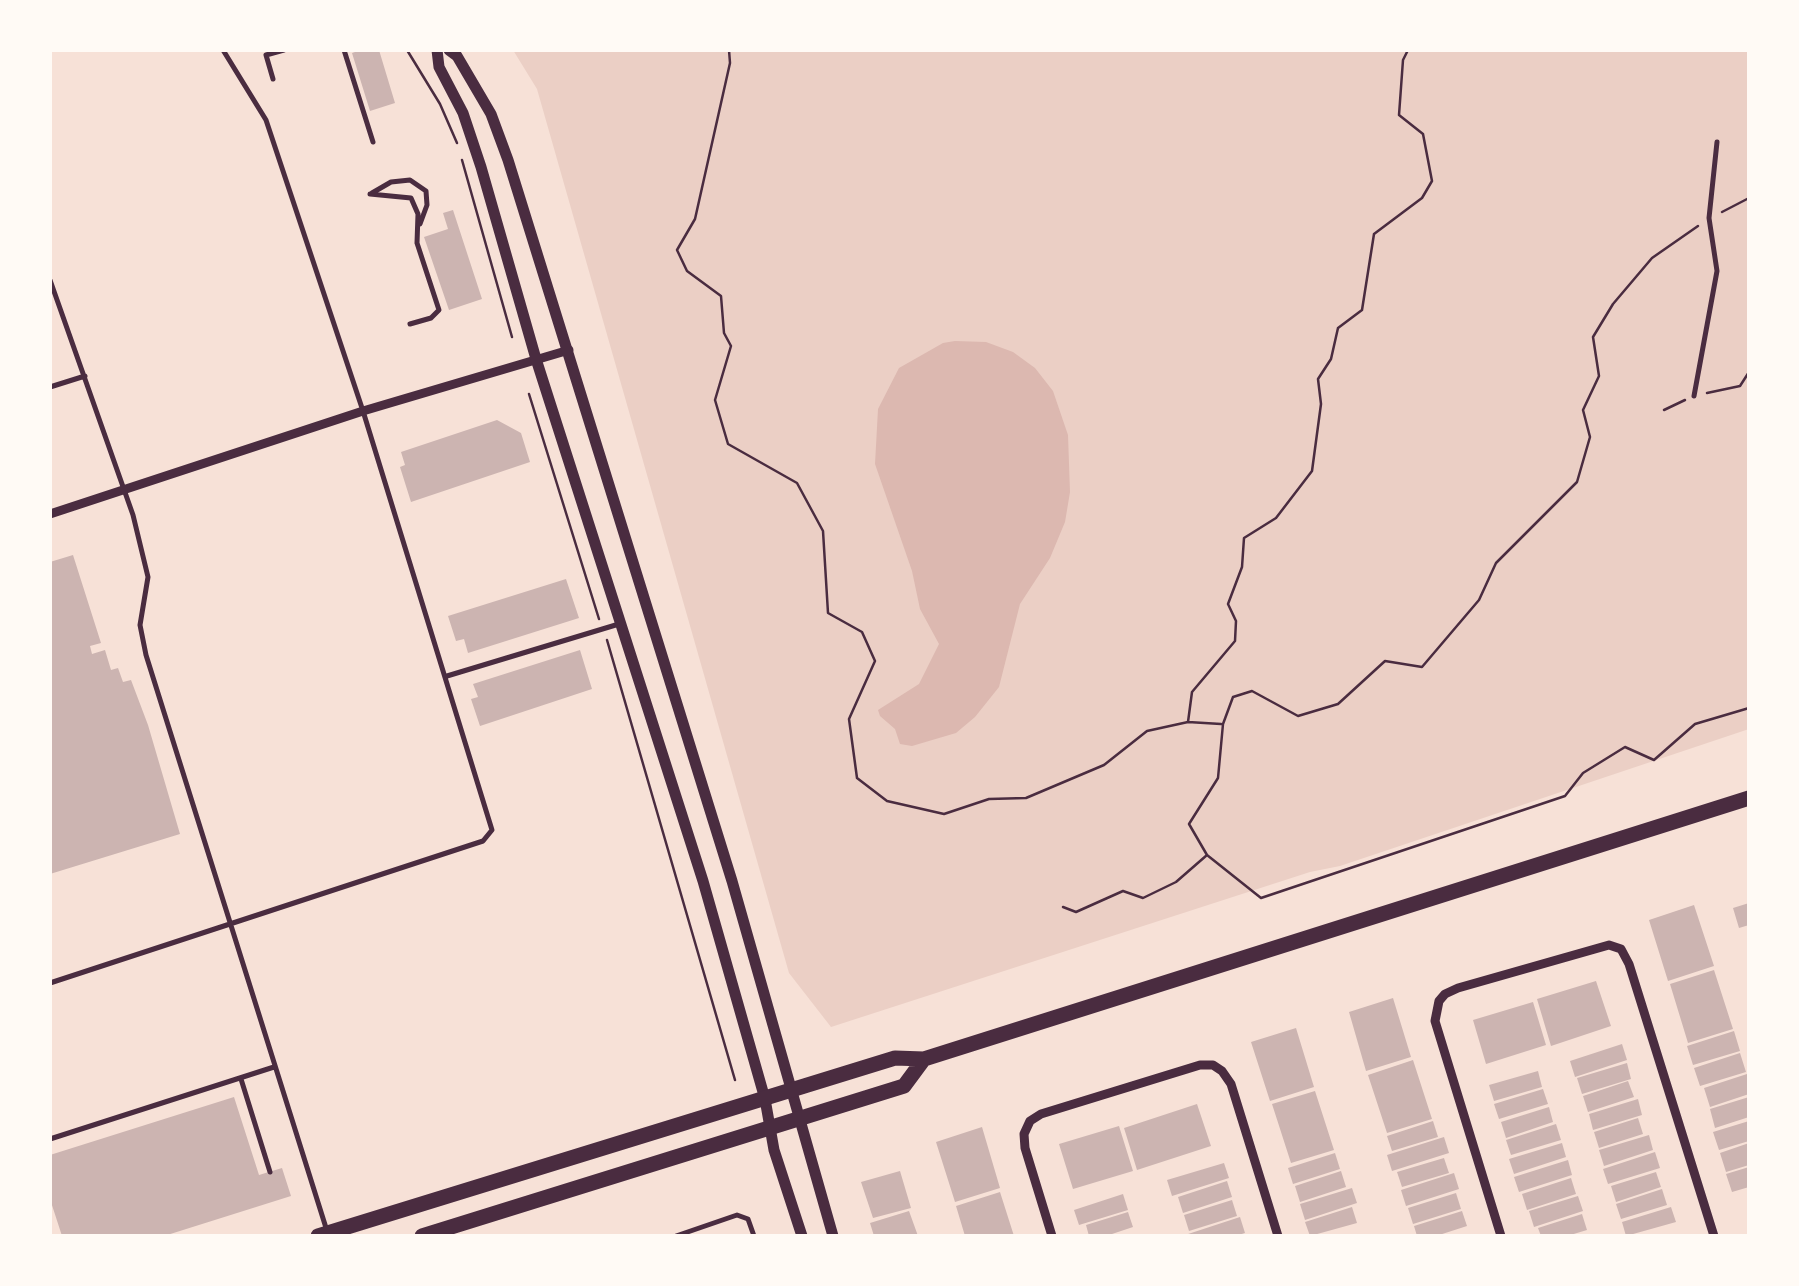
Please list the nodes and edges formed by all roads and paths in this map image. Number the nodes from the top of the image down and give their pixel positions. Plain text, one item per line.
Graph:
1 (223, 50) edge
2 (284, 50) edge
3 (344, 50) edge
4 (407, 50) edge
5 (437, 50) edge
6 (449, 50) edge
7 (728, 50) edge
8 (1408, 50) edge
9 (266, 53) edge
10 (272, 79) dead end
11 (372, 142) dead end
12 (1717, 142) dead end
13 (1749, 198) edge
14 (1709, 218) junction
15 (418, 227) junction
16 (50, 280) edge
17 (410, 324) dead end
18 (512, 336) dead end
19 (569, 350) junction
20 (536, 359) junction
21 (1749, 372) edge
22 (85, 376) junction
23 (50, 387) edge
24 (529, 394) dead end
25 (1694, 396) junction
26 (1664, 410) dead end
27 (364, 411) junction
28 (123, 490) junction
29 (50, 514) edge
30 (622, 623) junction
31 (604, 629) junction
32 (446, 676) junction
33 (1749, 708) edge
34 (1188, 722) junction
35 (1223, 724) junction
36 (1749, 798) edge
37 (1207, 855) junction
38 (1063, 907) dead end
39 (230, 922) junction
40 (50, 983) edge
41 (924, 1059) junction
42 (274, 1067) junction
43 (241, 1078) junction
44 (735, 1080) dead end
45 (793, 1091) junction
46 (766, 1099) junction
47 (801, 1119) junction
48 (771, 1127) junction
49 (50, 1139) edge
50 (270, 1172) dead end
51 (323, 1234) edge
52 (422, 1236) edge
53 (676, 1236) edge
54 (754, 1236) edge
55 (802, 1236) edge
56 (833, 1236) edge
57 (1052, 1236) edge
58 (1278, 1236) edge
59 (1501, 1236) edge
60 (1714, 1236) edge

1 - 27 lane
2 - 9 lane
3 - 11 lane
4 - 18 path
5 - 20 street
6 - 19 street
7 - 34 path
8 - 34 path
9 - 10 lane
12 - 14 lane
13 - 14 path
14 - 25 lane
14 - 35 path
15 - 15 lane
15 - 17 lane
16 - 22 lane
19 - 20 street
19 - 45 street
20 - 27 street
20 - 30 street
21 - 25 path
22 - 23 lane
22 - 28 lane
24 - 31 path
25 - 26 path
27 - 28 street
27 - 32 lane
28 - 29 street
28 - 39 lane
30 - 31 lane
30 - 46 street
31 - 32 lane
31 - 44 path
32 - 39 lane
33 - 37 path
34 - 35 path
35 - 37 path
36 - 41 main road
37 - 38 path
39 - 40 lane
39 - 42 lane
41 - 45 main road
41 - 47 main road
42 - 43 lane
42 - 51 lane
43 - 49 lane
43 - 50 lane
45 - 46 main road
45 - 47 street
46 - 48 street
46 - 51 main road
47 - 48 main road
47 - 56 street
48 - 52 main road
48 - 55 street
53 - 54 lane
57 - 58 street
59 - 60 street

